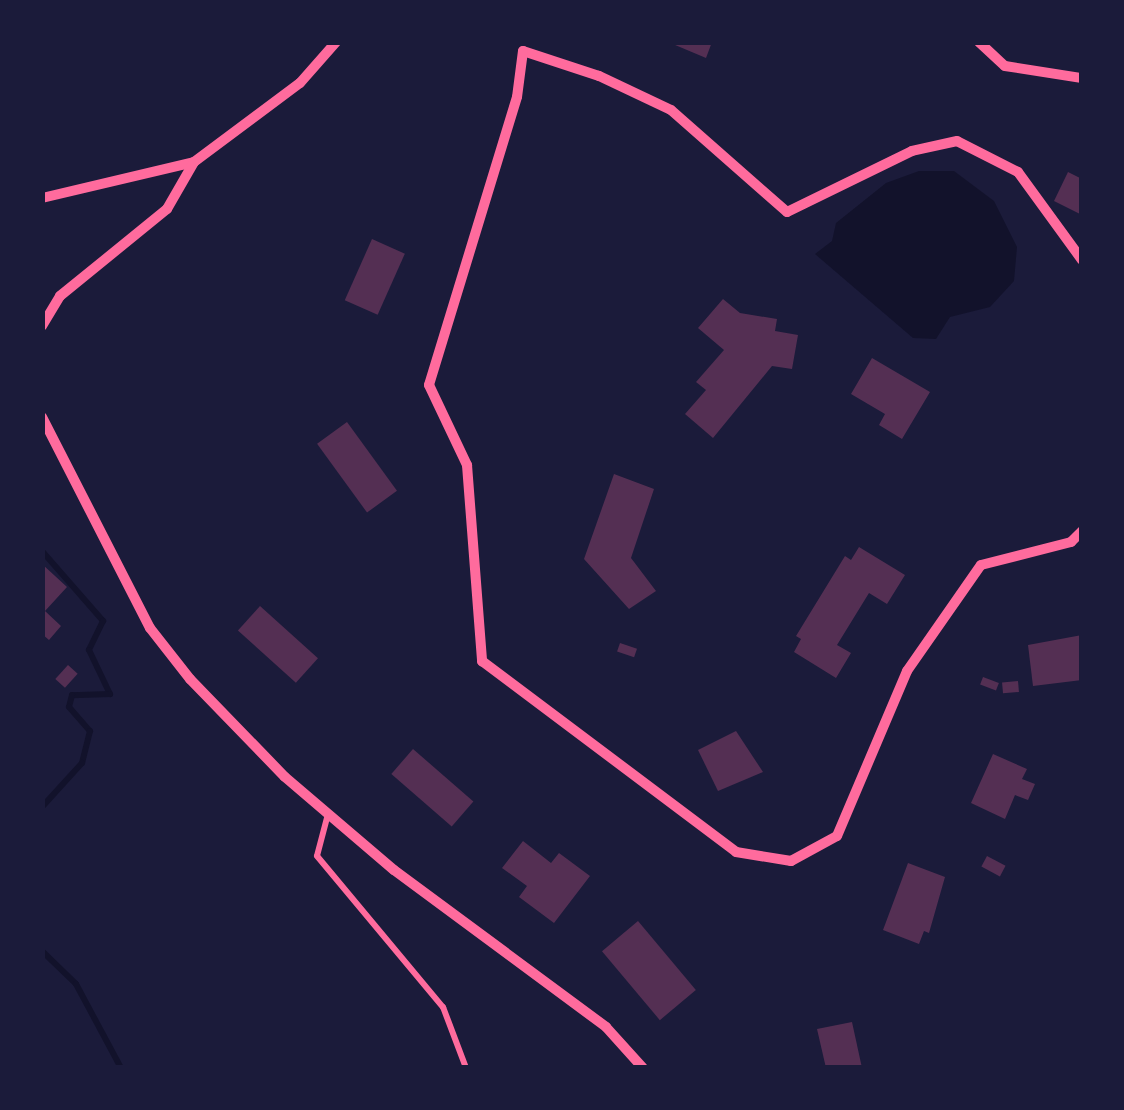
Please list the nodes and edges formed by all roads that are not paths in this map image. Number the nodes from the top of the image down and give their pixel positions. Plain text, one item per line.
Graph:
1 (336, 42) edge
2 (979, 42) edge
3 (519, 47) edge
4 (1082, 78) edge
5 (194, 162) junction
6 (42, 198) edge
7 (1082, 260) edge
8 (42, 326) edge
9 (42, 417) edge
10 (1082, 530) edge
11 (328, 813) junction
12 (466, 1068) edge
13 (643, 1068) edge

1 - 5 street
2 - 4 street
3 - 7 street
3 - 10 street
5 - 6 street
5 - 8 street
9 - 11 street
11 - 12 lane
11 - 13 street

